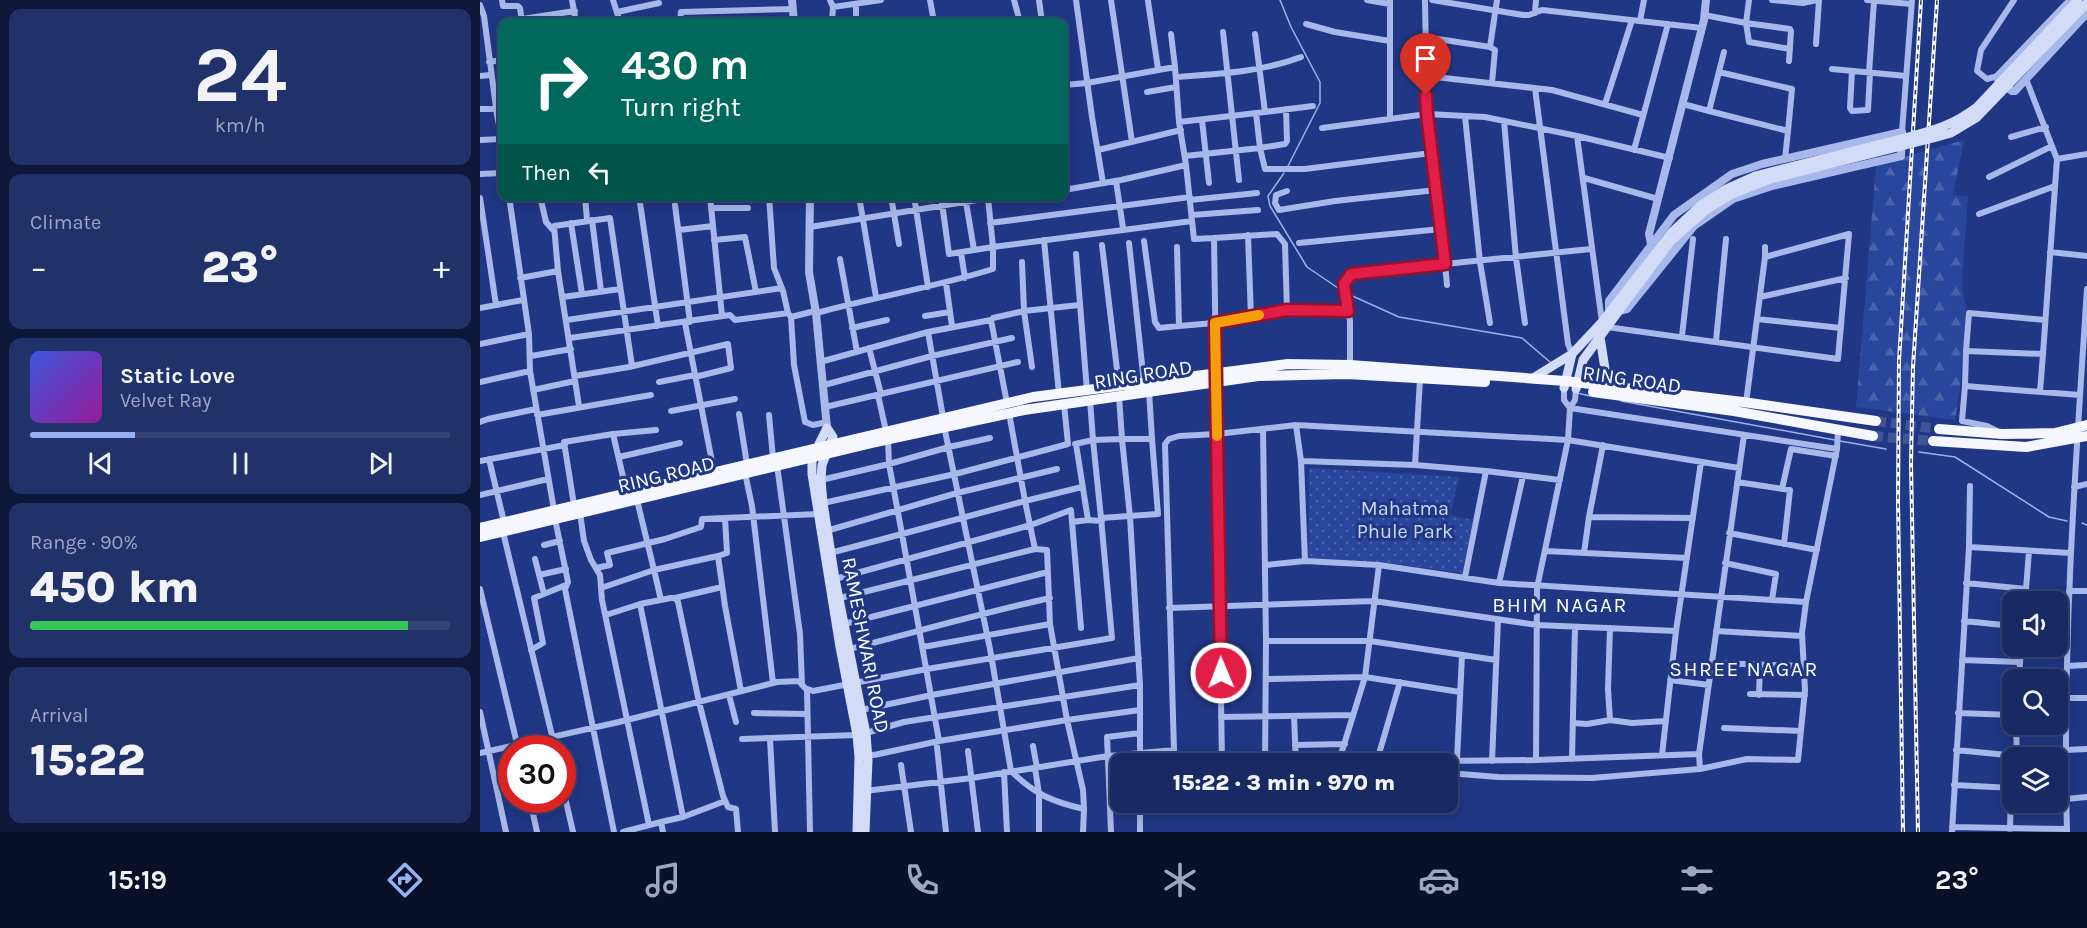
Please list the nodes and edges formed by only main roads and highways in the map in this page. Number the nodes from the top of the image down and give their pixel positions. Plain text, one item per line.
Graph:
1 (2078, 0) edge
2 (2087, 3) edge
3 (1616, 308) junction
4 (1605, 325) junction
5 (1600, 337) junction
6 (1572, 354) junction
7 (1216, 377) junction
8 (1533, 378) junction
9 (1570, 385) junction
10 (1612, 387) junction
11 (1876, 421) tunnel mouth
12 (827, 425) road end
13 (1939, 429) tunnel mouth
14 (2082, 431) edge
15 (1873, 436) tunnel mouth
16 (1955, 437) junction
17 (1933, 441) tunnel mouth
18 (821, 454) junction
19 (746, 468) junction
20 (577, 509) junction
21 (503, 527) junction
22 (480, 528) edge
23 (825, 531) junction
24 (480, 537) edge
25 (836, 599) junction
26 (851, 684) junction
27 (861, 734) junction
28 (862, 791) junction
29 (857, 832) edge
30 (865, 832) edge

1 - 3 main road, bridge
2 - 3 main road, bridge
3 - 4 main road
4 - 5 main road
4 - 6 main road
5 - 9 main road
5 - 10 main road
6 - 8 main road
6 - 9 main road
7 - 8 highway, RING ROAD
7 - 9 highway, RING ROAD
7 - 18 highway, RING ROAD
8 - 9 highway, RING ROAD
9 - 10 highway, RING ROAD
9 - 15 highway, RING ROAD
10 - 11 highway, RING ROAD
12 - 18 main road
13 - 16 highway
14 - 16 highway
14 - 16 highway
16 - 17 highway
18 - 19 highway, RING ROAD
18 - 23 main road, RAMESHWARI ROAD
18 - 23 main road
19 - 20 highway, RING ROAD
19 - 20 highway, RING ROAD
20 - 21 highway, RING ROAD
21 - 22 highway, RING ROAD
21 - 24 highway, RING ROAD
23 - 25 main road
23 - 25 main road, RAMESHWARI ROAD
25 - 26 main road
25 - 26 main road, RAMESHWARI ROAD
26 - 27 main road
26 - 27 main road, RAMESHWARI ROAD
27 - 28 main road
27 - 28 main road, RAMESHWARI ROAD
28 - 29 main road
28 - 30 main road, RAMESHWARI ROAD

